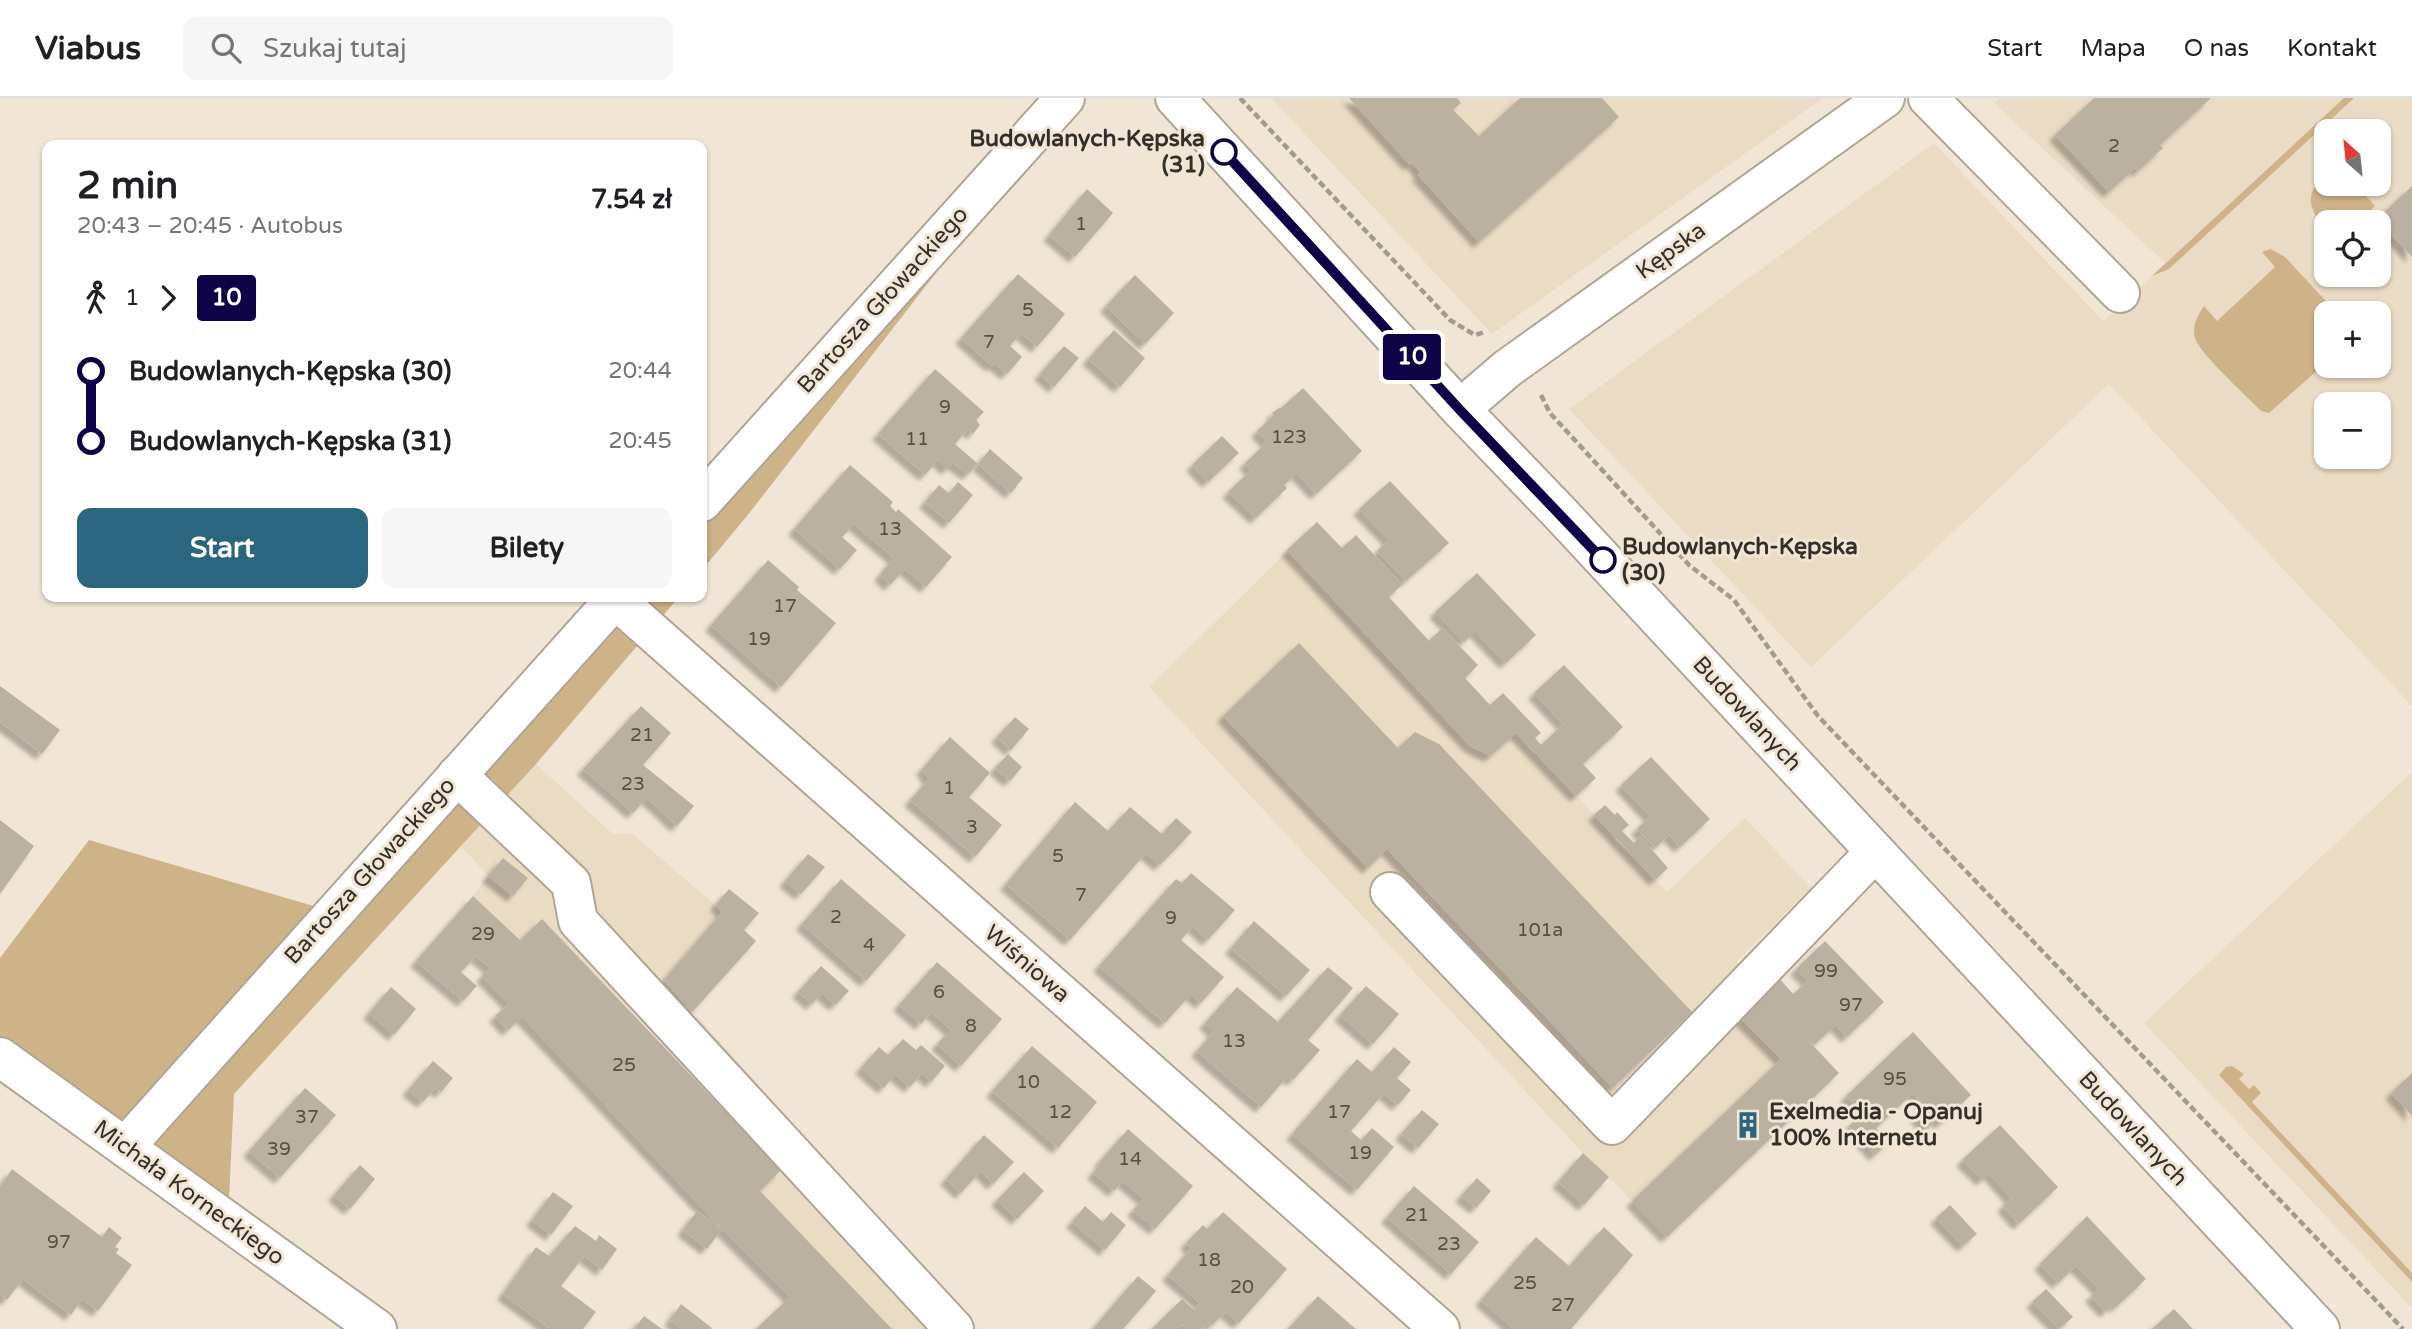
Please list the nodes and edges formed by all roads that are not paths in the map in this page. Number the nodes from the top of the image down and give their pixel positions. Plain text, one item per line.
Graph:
1 (1065, 98) edge
2 (1175, 98) edge
3 (1885, 98) edge
4 (1928, 98) edge
5 (2120, 293) dead end
6 (1460, 410) junction
7 (707, 496) edge
8 (612, 602) edge
9 (621, 602) edge
10 (457, 775) junction
11 (1874, 852) junction
12 (1390, 892) dead end
13 (0, 1057) edge
14 (125, 1147) junction
15 (377, 1329) edge
16 (954, 1329) edge
17 (1440, 1329) edge
18 (2320, 1329) edge

1 - 7 street, Bartosza Głowackiego
2 - 6 street, Budowlanych
3 - 6 street, Kępska
4 - 5 street
6 - 11 street, Budowlanych
8 - 10 street, Bartosza Głowackiego
9 - 17 street, Wiśniowa
10 - 14 street, Bartosza Głowackiego
10 - 16 street
11 - 12 street
11 - 18 street, Budowlanych
13 - 14 street, Michała Korneckiego
14 - 15 street, Michała Korneckiego

